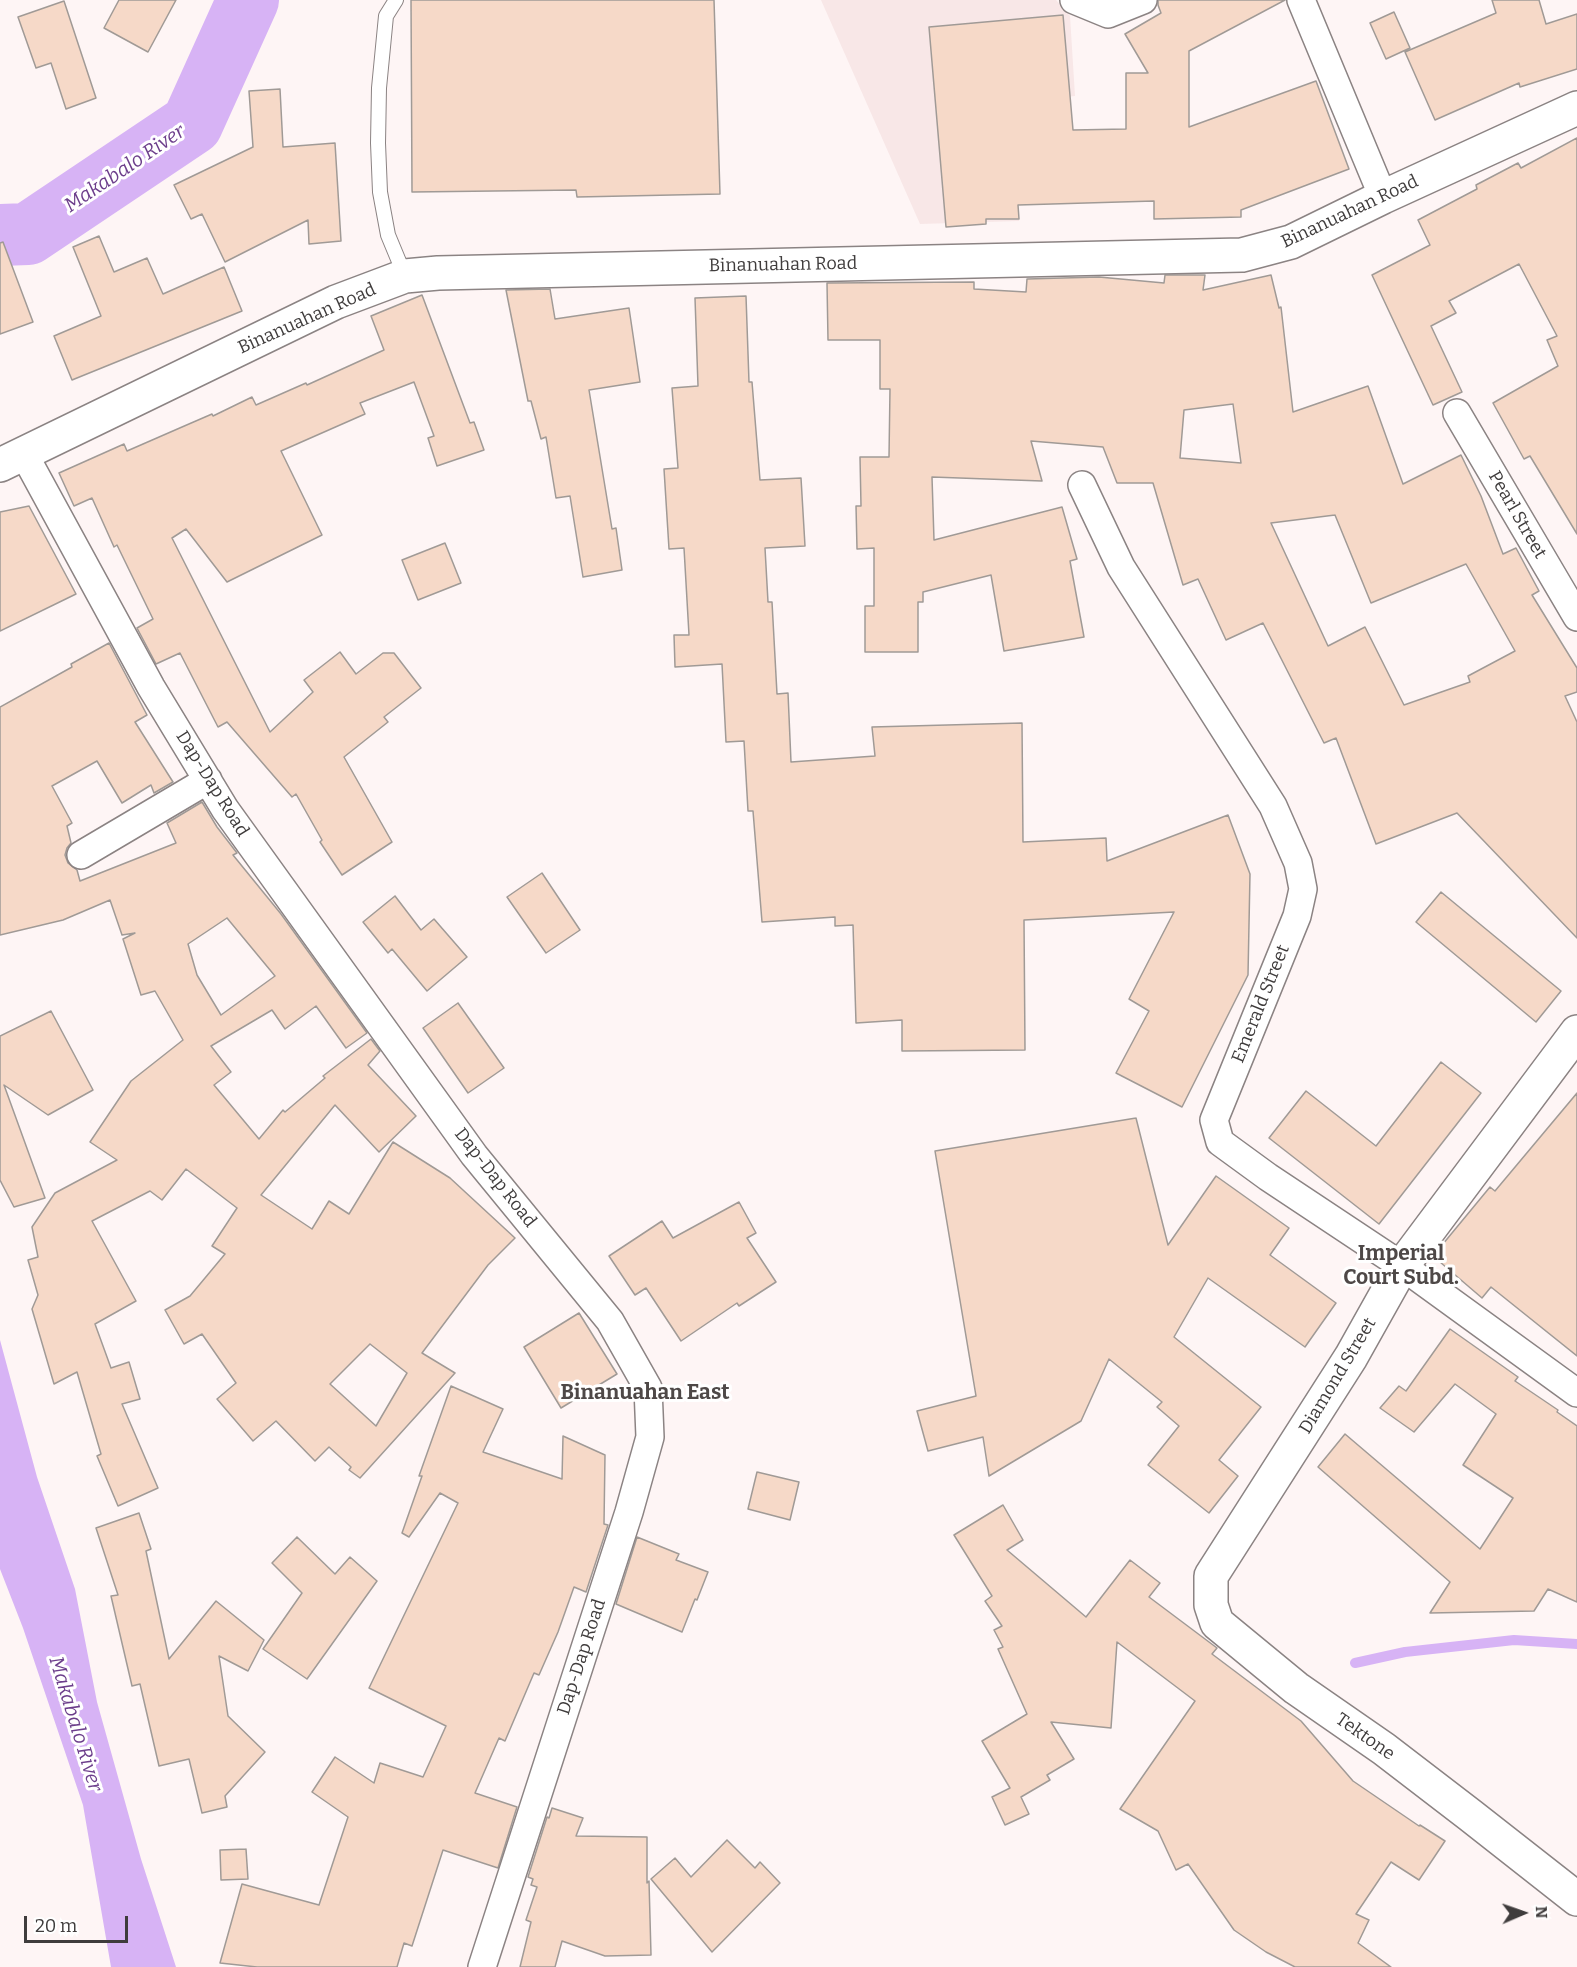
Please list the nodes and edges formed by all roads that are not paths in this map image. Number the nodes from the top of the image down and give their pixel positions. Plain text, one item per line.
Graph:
1 (396, 0) edge
2 (1074, 0) edge
3 (1143, 0) edge
4 (1301, 0) edge
5 (1577, 108) edge
6 (1383, 196) junction
7 (405, 276) junction
8 (1457, 413) dead end
9 (12, 459) edge
10 (1082, 485) dead end
11 (1577, 617) edge
12 (208, 780) junction
13 (81, 855) dead end
14 (1577, 1032) edge
15 (1402, 1266) junction
16 (1577, 1393) edge
17 (1229, 1549) joint
18 (1577, 1899) edge
19 (482, 1967) edge

1 - 7 lane
2 - 3 street
4 - 6 street
5 - 6 street, Binanuahan Road
6 - 7 street, Binanuahan Road
7 - 9 street, Binanuahan Road
8 - 11 street, Pearl Street
9 - 12 street, Dap-Dap Road
10 - 15 street, Emerald Street
12 - 13 street
12 - 19 street, Dap-Dap Road
14 - 15 street, Diamond Street
15 - 16 street, Emerald Street
15 - 17 street, Diamond Street
17 - 18 street, Tektone

